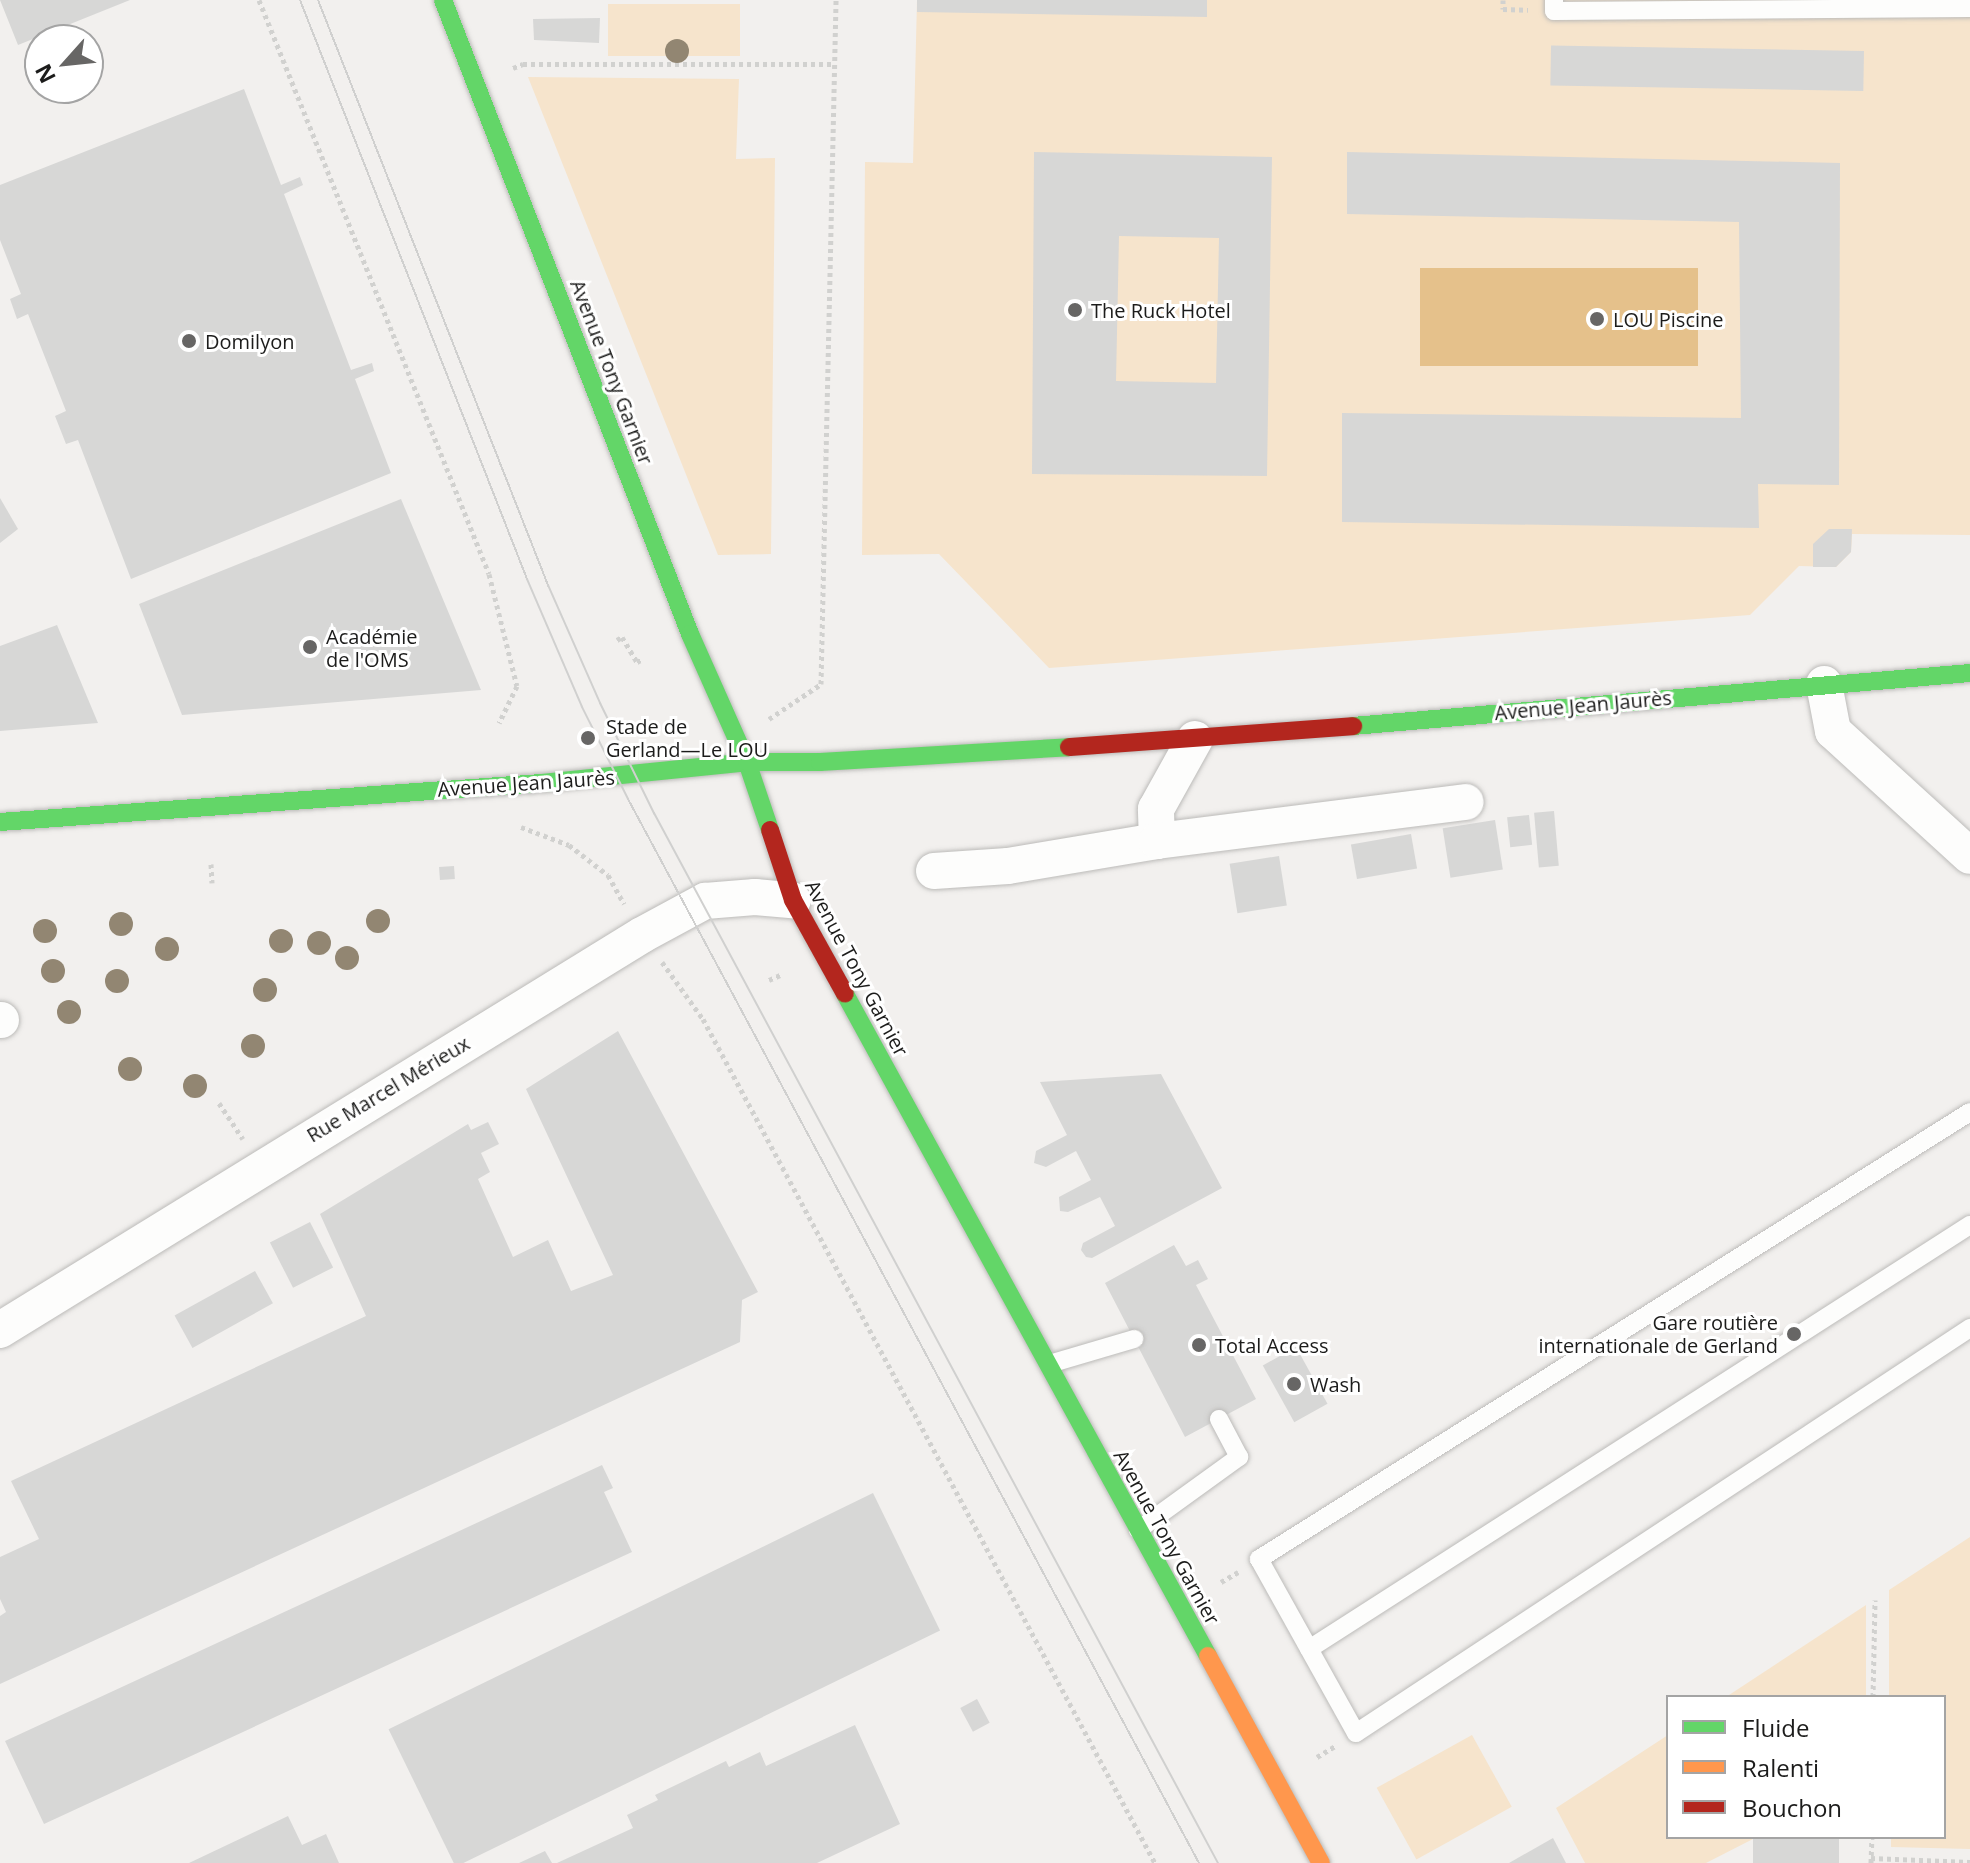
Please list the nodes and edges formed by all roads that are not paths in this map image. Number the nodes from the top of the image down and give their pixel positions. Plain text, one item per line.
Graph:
1 (443, 0) edge
2 (1554, 0) edge
3 (1970, 8) edge
4 (1970, 673) edge
5 (1824, 684) junction
6 (1195, 739) junction
7 (747, 762) junction
8 (1466, 802) dead end
9 (0, 822) edge
10 (1157, 841) junction
11 (1970, 856) edge
12 (934, 871) dead end
13 (793, 900) junction
14 (1970, 1112) edge
15 (1970, 1225) edge
16 (1970, 1328) edge
17 (0, 1330) edge
18 (1134, 1339) dead end
19 (1047, 1364) junction
20 (1219, 1419) dead end
21 (1138, 1530) junction
22 (1309, 1649) junction
23 (1321, 1863) edge

1 - 7 main road, Avenue Tony Garnier
2 - 3 lane
4 - 5 main road, Avenue Jean Jaurès
5 - 6 main road, Avenue Jean Jaurès
5 - 11 street
6 - 7 main road, Avenue Jean Jaurès
6 - 10 street
7 - 9 main road, Avenue Jean Jaurès
7 - 13 main road, Avenue Tony Garnier
8 - 10 street
10 - 12 street
13 - 17 street, Rue Marcel Mérieux
13 - 19 main road, Avenue Tony Garnier
14 - 22 lane
15 - 22 lane
16 - 22 lane
18 - 19 lane
19 - 21 main road, Avenue Tony Garnier
20 - 21 lane
21 - 23 main road, Avenue Tony Garnier

